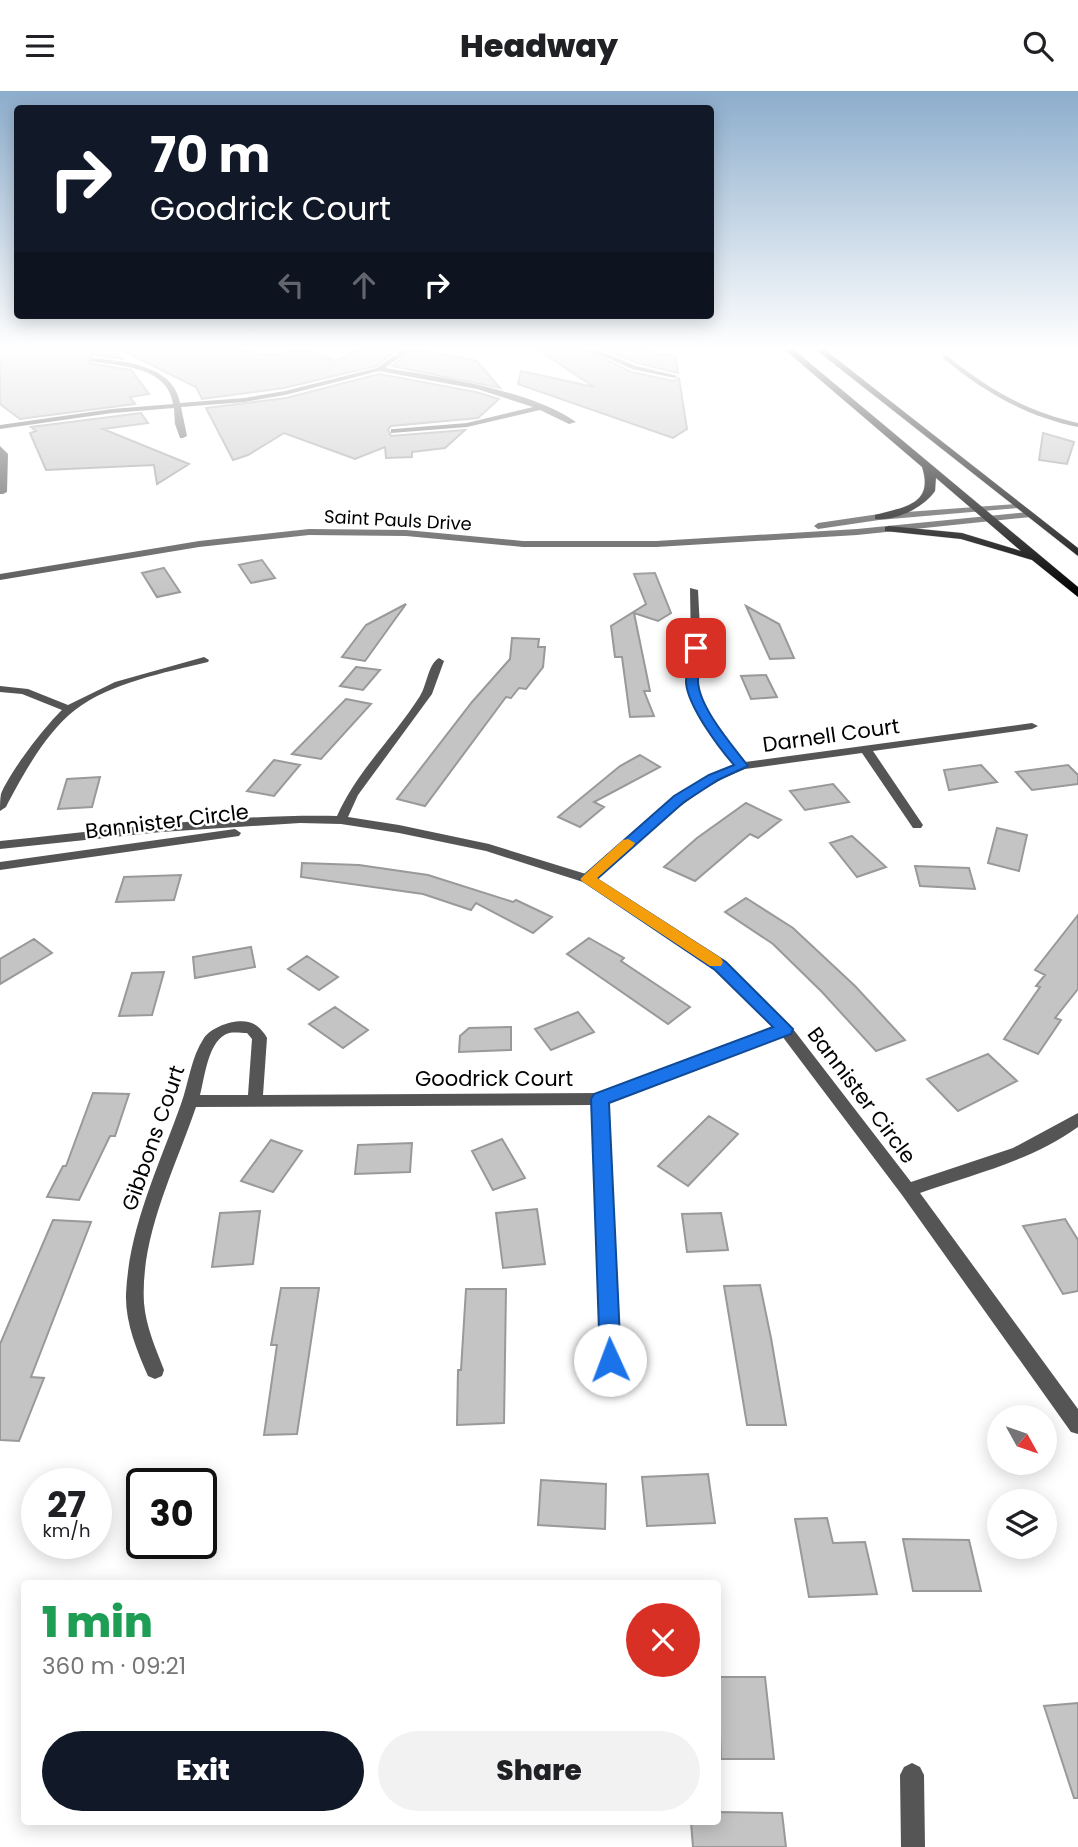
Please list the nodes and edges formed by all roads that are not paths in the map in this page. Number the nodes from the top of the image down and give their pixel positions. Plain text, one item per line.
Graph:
1 (181, 431) edge
2 (885, 431) edge
3 (922, 431) edge
4 (183, 436) dead end
5 (0, 448) edge
6 (927, 467) junction
7 (3, 492) dead end
8 (1016, 506) junction
9 (977, 509) junction
10 (1028, 515) junction
11 (879, 517) junction
12 (989, 519) junction
13 (889, 529) junction
14 (713, 540) junction
15 (1078, 553) edge
16 (1039, 560) junction
17 (0, 577) edge
18 (693, 590) dead end
19 (1078, 593) edge
20 (204, 660) dead end
21 (439, 661) dead end
22 (0, 689) edge
23 (69, 709) junction
24 (1032, 726) dead end
25 (866, 750) junction
26 (742, 766) junction
27 (0, 807) edge
28 (341, 820) junction
29 (916, 825) dead end
30 (0, 845) edge
31 (0, 866) edge
32 (588, 879) junction
33 (785, 1029) junction
34 (600, 1099) junction
35 (190, 1101) junction
36 (255, 1101) junction
37 (1078, 1119) edge
38 (908, 1191) junction
39 (610, 1360) dead end
40 (155, 1370) dead end
41 (1078, 1425) edge
42 (912, 1775) dead end
43 (913, 1847) edge

1 - 4 street
2 - 6 main road
3 - 8 main road
5 - 7 street
6 - 9 main road
6 - 11 main road
8 - 9 street, Saint Pauls Drive
8 - 10 main road
9 - 11 street, Saint Pauls Drive
9 - 12 main road
10 - 12 street, Saint Pauls Drive
10 - 15 main road
11 - 14 street, Saint Pauls Drive
12 - 13 street, Saint Pauls Drive
12 - 16 main road
13 - 14 street, Saint Pauls Drive
13 - 16 main road
14 - 17 street, Saint Pauls Drive
16 - 19 main road
18 - 26 street
20 - 23 street
21 - 28 street
22 - 23 street
23 - 27 street
24 - 25 street, Darnell Court
25 - 26 street, Darnell Court
25 - 29 street
26 - 32 street, Darnell Court
28 - 30 street, Bannister Circle
28 - 31 street, Bannister Circle
28 - 32 street, Bannister Circle
32 - 33 street, Bannister Circle
33 - 34 street, Goodrick Court
33 - 38 street, Bannister Circle
34 - 36 street, Goodrick Court
34 - 39 street
35 - 36 street, Goodrick Court
35 - 36 street, Gibbons Court
35 - 40 street, Gibbons Court
37 - 38 street
38 - 41 street, Bannister Circle
42 - 43 street

